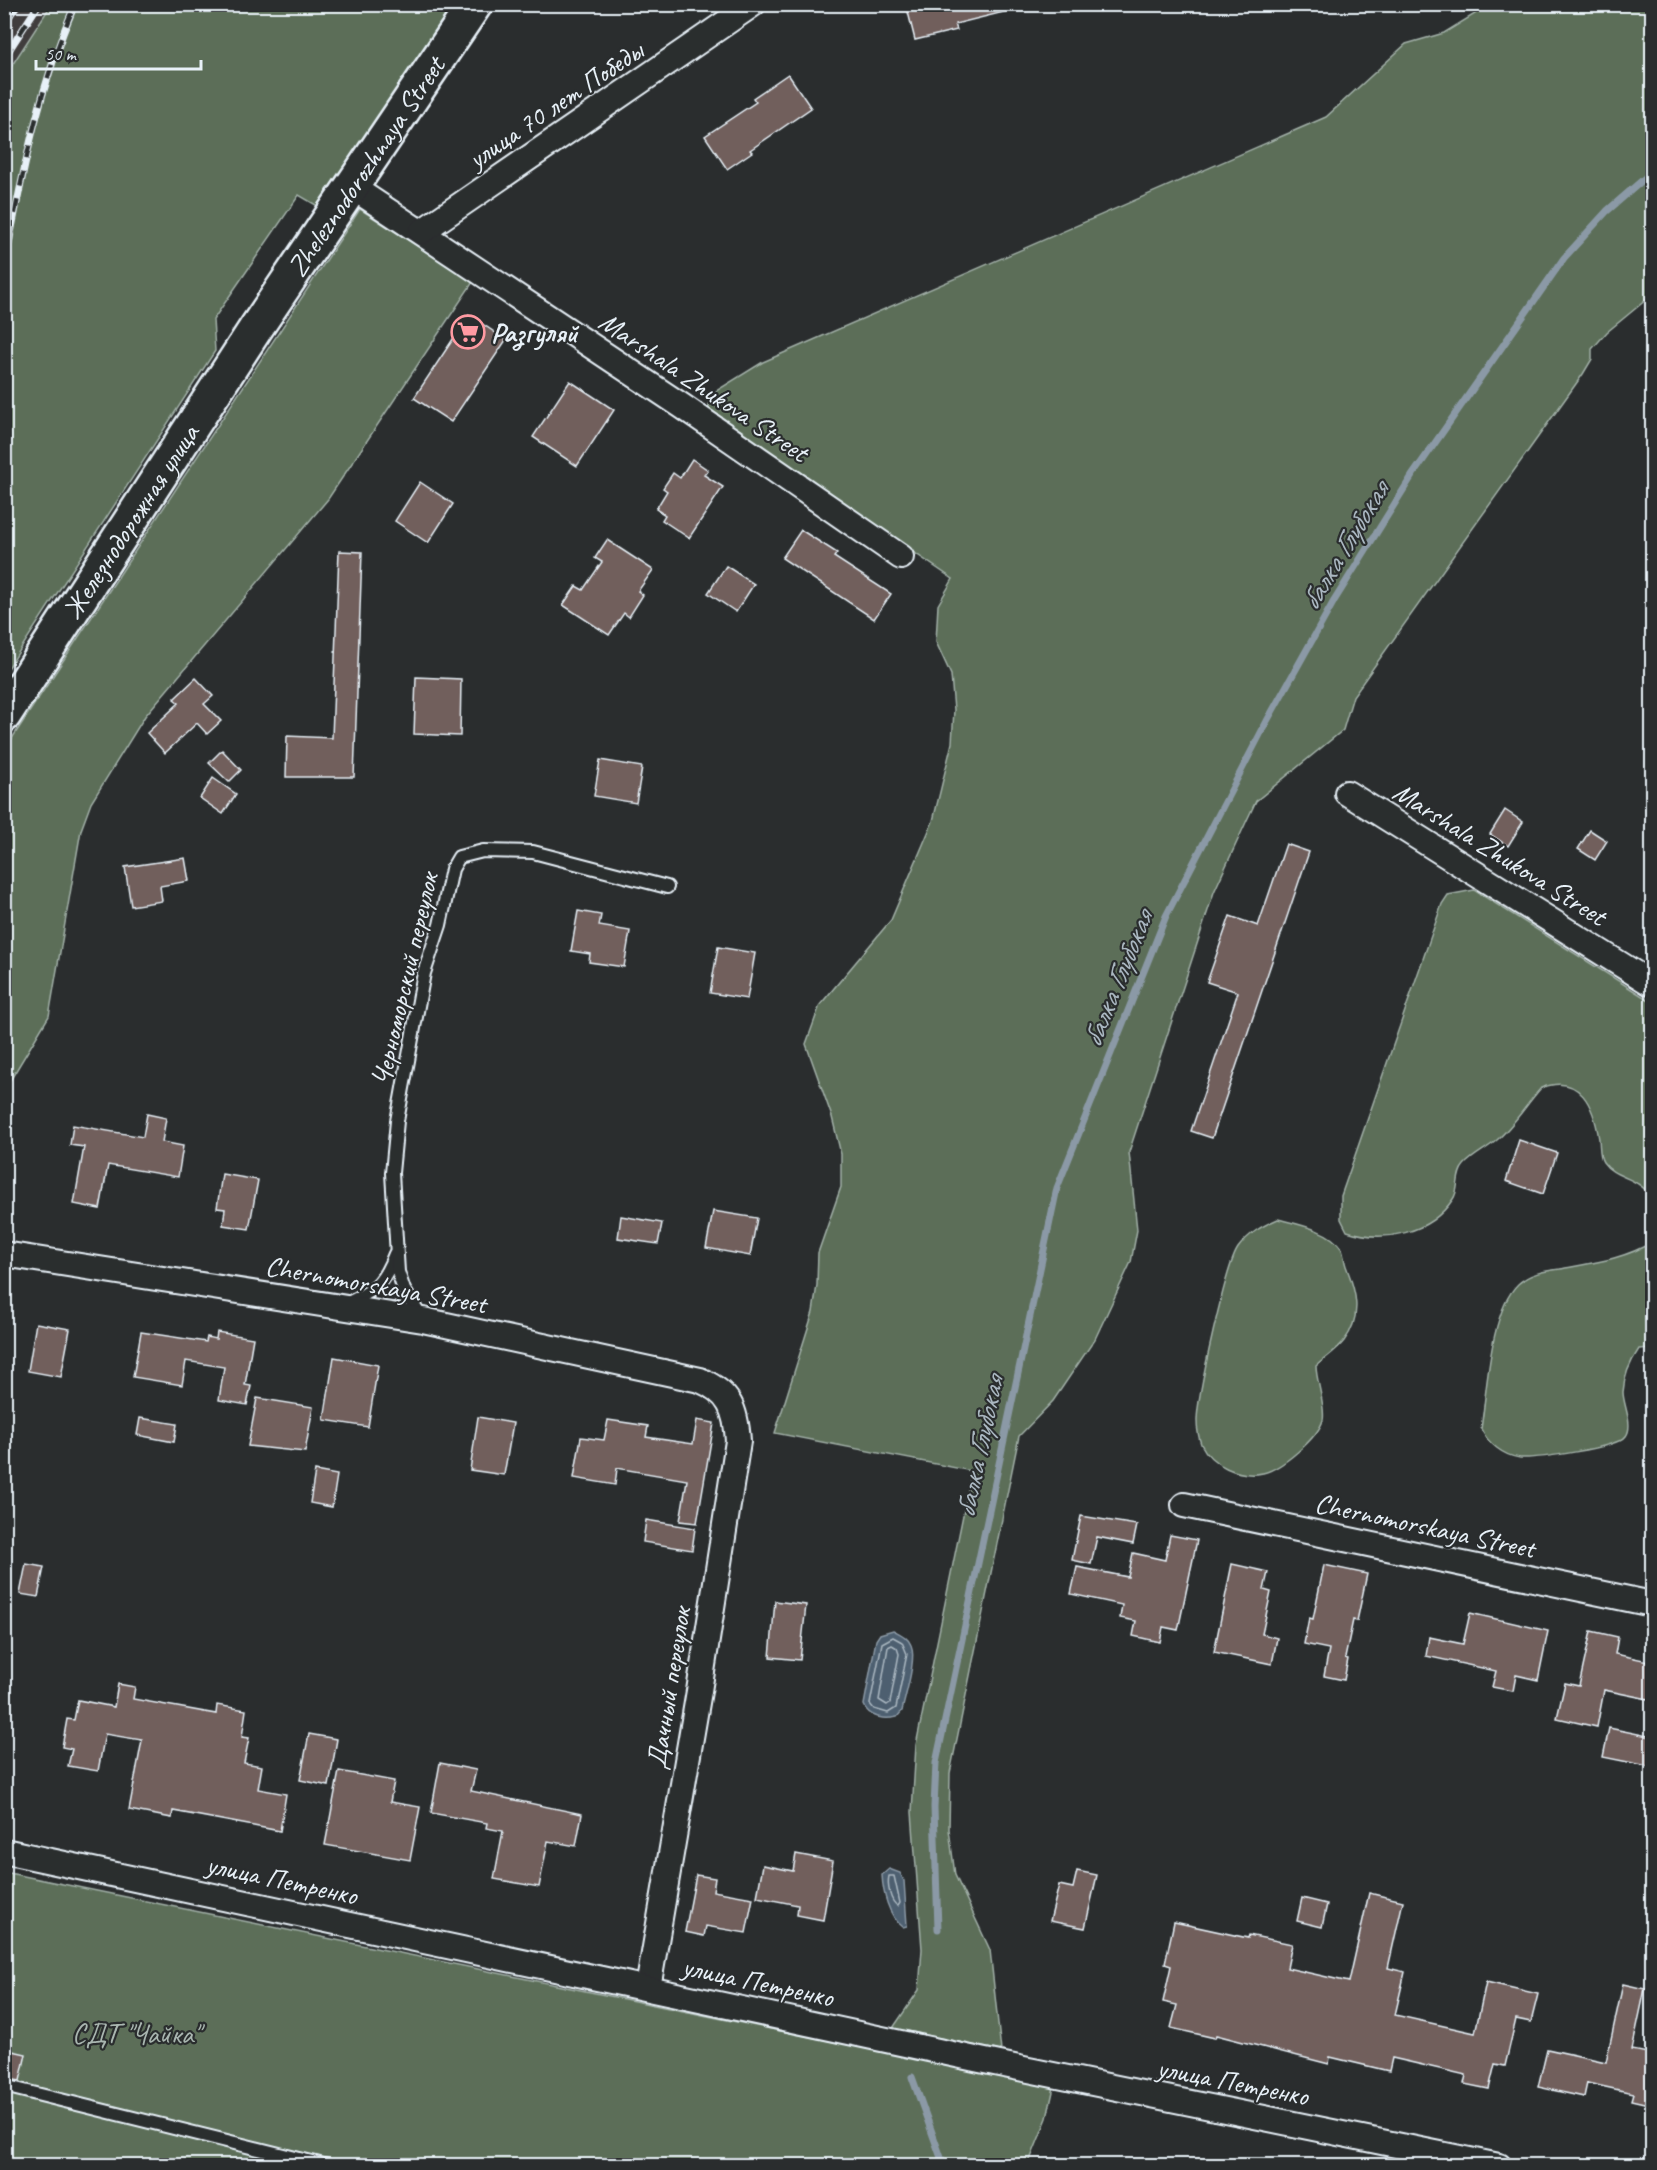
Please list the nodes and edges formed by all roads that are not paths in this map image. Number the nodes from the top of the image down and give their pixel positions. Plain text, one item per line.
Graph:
1 (475, 4) edge
2 (753, 4) edge
3 (352, 187) junction
4 (421, 232) junction
5 (901, 557) dead end
6 (4, 715) edge
7 (1347, 793) dead end
8 (667, 887) dead end
9 (1653, 984) edge
10 (396, 1250) junction
11 (4, 1254) edge
12 (341, 1306) junction
13 (423, 1320) junction
14 (728, 1399) joint
15 (1184, 1505) dead end
16 (1653, 1604) edge
17 (4, 1851) edge
18 (648, 1988) junction
19 (4, 2086) edge
20 (328, 2166) edge
21 (1499, 2166) edge

1 - 3 main road, Zheleznodorozhnaya Street
2 - 4 street, улица 70 лет Победы
3 - 4 street, Marshala Zhukova Street
3 - 6 main road, Железнодорожная улица
4 - 5 street, Marshala Zhukova Street
7 - 9 street, Marshala Zhukova Street
8 - 10 lane, Черноморский переулок
10 - 12 lane
10 - 13 lane, Черноморский переулок
11 - 12 street, Chernomorskaya Street
12 - 13 street, Chernomorskaya Street
13 - 14 street, Chernomorskaya Street
14 - 18 street, Дачный переулок
15 - 16 street, Chernomorskaya Street
17 - 18 street, улица Петренко
18 - 21 street, улица Петренко
19 - 20 lane

